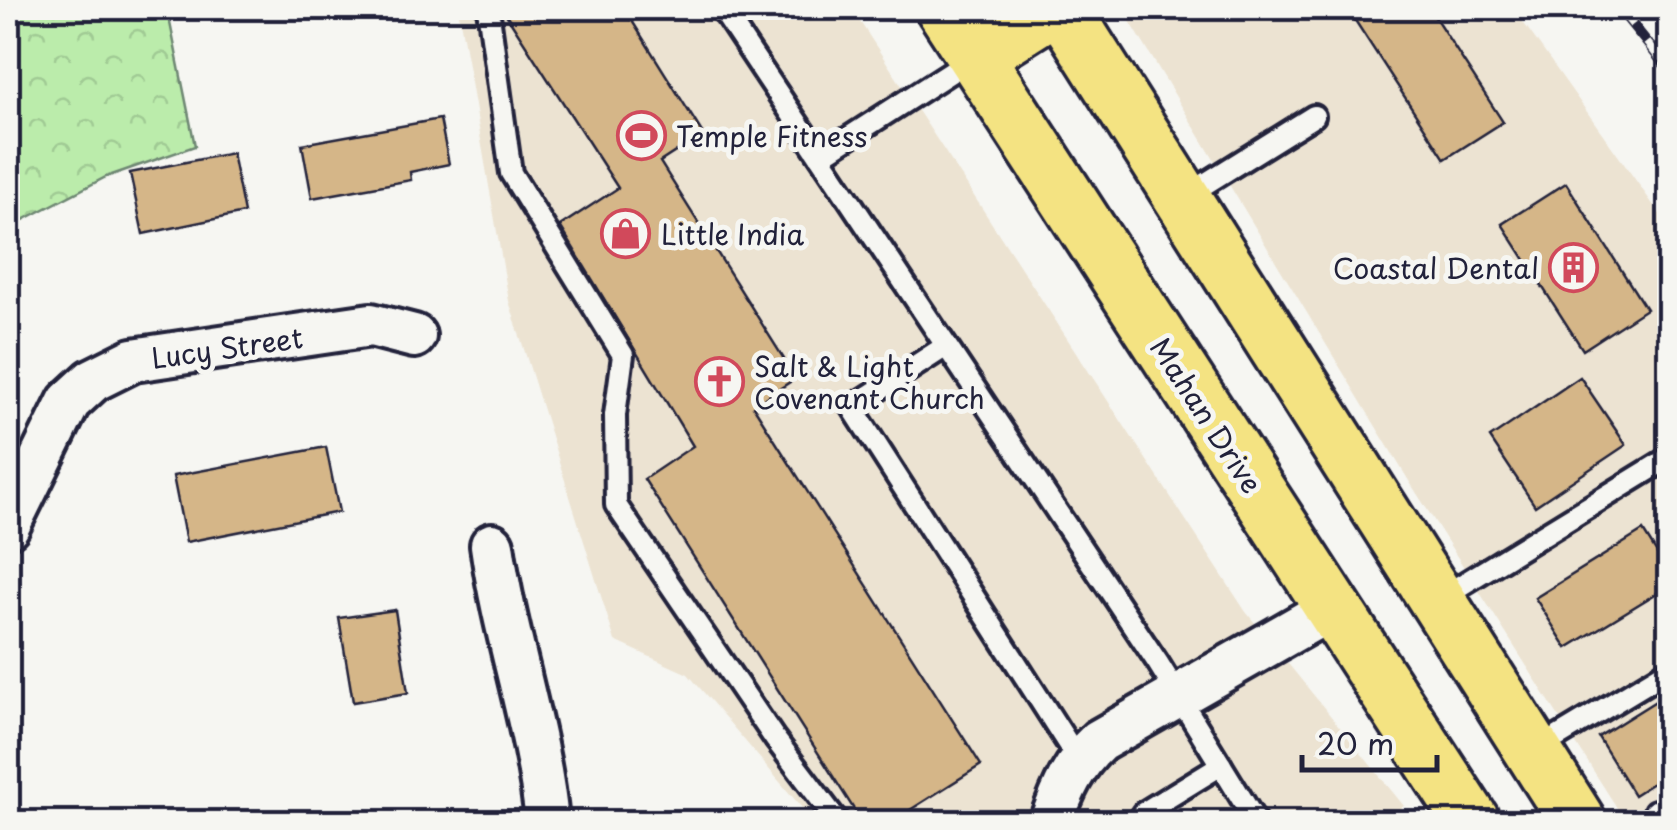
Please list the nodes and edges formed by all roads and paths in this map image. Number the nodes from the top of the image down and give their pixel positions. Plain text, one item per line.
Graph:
1 (488, 8) edge
2 (721, 8) edge
3 (944, 8) edge
4 (1052, 8) edge
5 (1062, 8) edge
6 (976, 56) junction
7 (1314, 116) dead end
8 (820, 156) junction
9 (1182, 198) junction
10 (414, 336) dead end
11 (946, 346) junction
12 (1670, 457) edge
13 (8, 526) edge
14 (492, 546) dead end
15 (1437, 600) junction
16 (1332, 608) junction
17 (1670, 670) edge
18 (1179, 695) junction
19 (1533, 751) junction
20 (1078, 760) junction
21 (1221, 765) junction
22 (547, 822) edge
23 (838, 822) edge
24 (1051, 822) edge
25 (1136, 822) edge
26 (1256, 822) edge
27 (1472, 822) edge
28 (1578, 822) edge

1 - 23 lane
2 - 8 lane
3 - 6 main road, Mahan Drive
4 - 6 main road
5 - 9 main road
6 - 8 lane
6 - 16 main road, Mahan Drive
7 - 9 lane
8 - 11 lane
9 - 15 main road
10 - 13 street, Lucy Street
11 - 18 lane
11 - 20 lane
12 - 15 lane
14 - 22 street
15 - 19 main road
16 - 18 street
16 - 27 main road, Mahan Drive
17 - 19 lane
18 - 20 street
18 - 21 lane
19 - 28 main road
20 - 24 street
21 - 25 lane
21 - 26 lane

